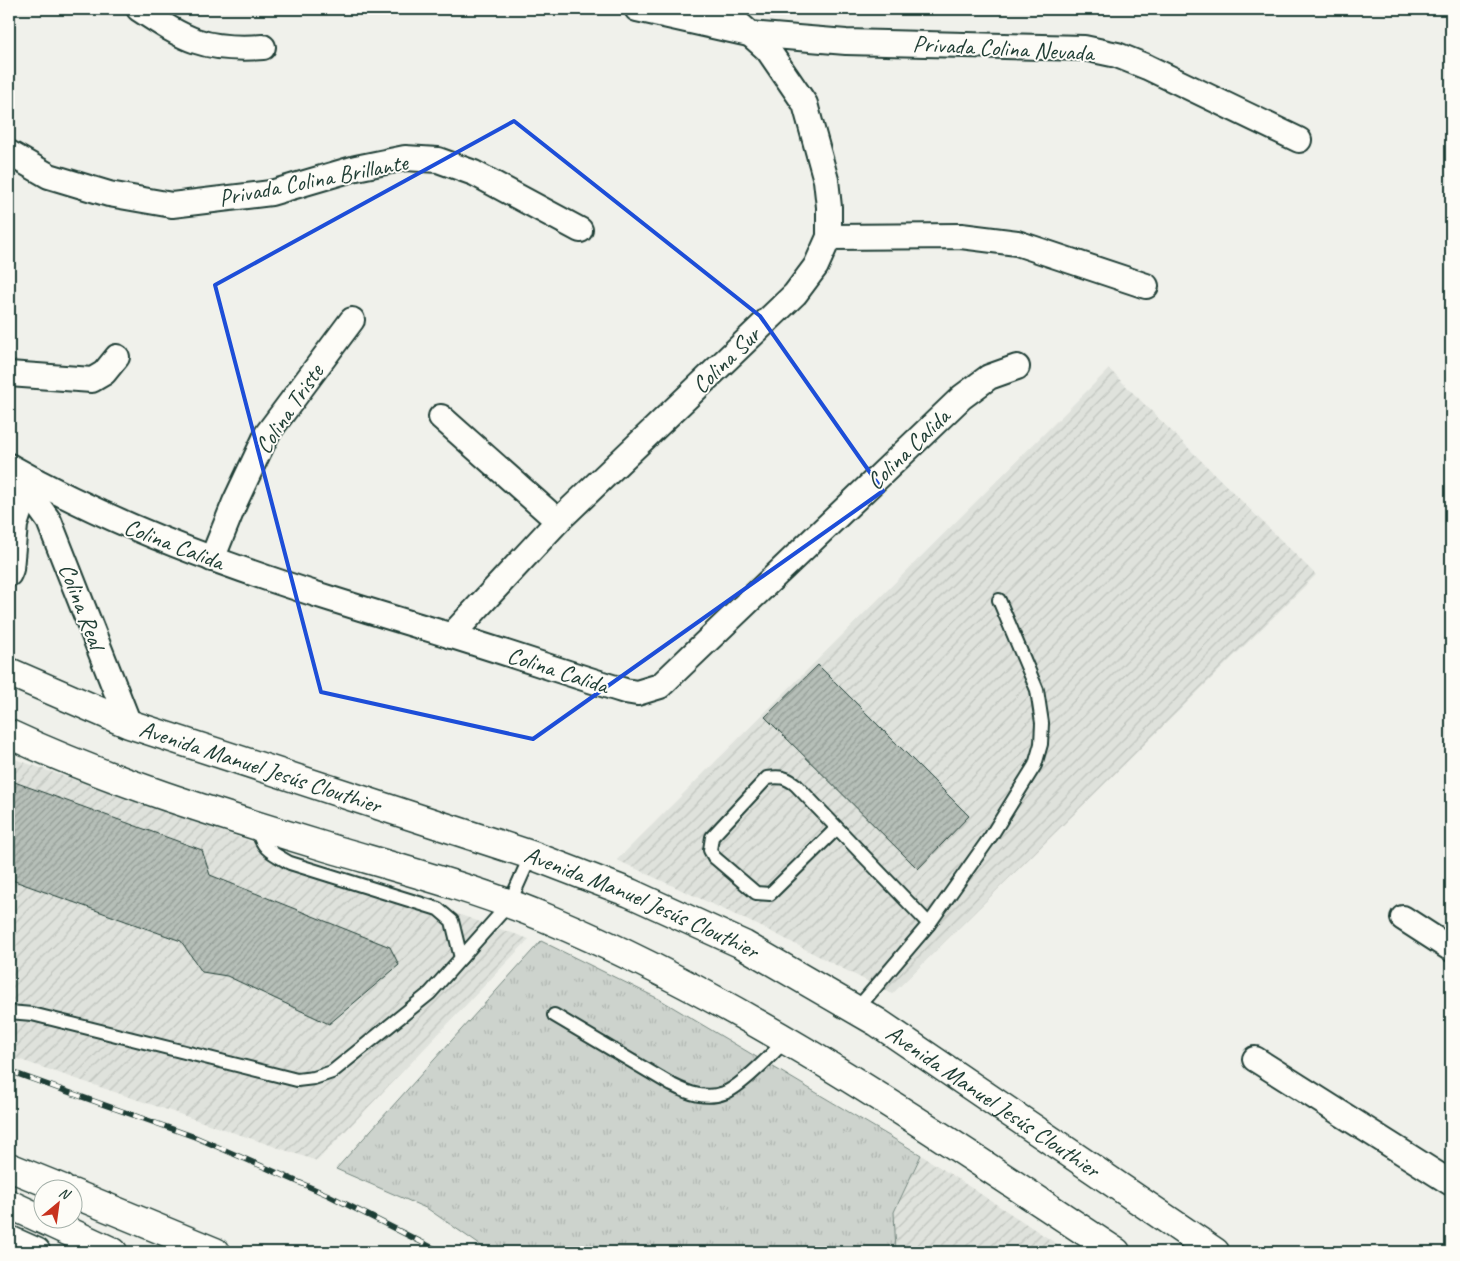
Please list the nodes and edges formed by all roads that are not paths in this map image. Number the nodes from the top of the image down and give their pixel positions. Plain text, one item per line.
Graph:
1 (139, 9) edge
2 (637, 9) edge
3 (722, 9) edge
4 (749, 34) junction
5 (263, 48) dead end
6 (1299, 140) dead end
7 (9, 154) edge
8 (580, 230) dead end
9 (829, 237) junction
10 (1146, 286) dead end
11 (352, 320) dead end
12 (117, 357) dead end
13 (1017, 367) dead end
14 (9, 374) edge
15 (441, 417) dead end
16 (9, 466) edge
17 (24, 497) junction
18 (558, 521) junction
19 (212, 560) junction
20 (9, 574) edge
21 (999, 600) dead end
22 (452, 636) junction
23 (9, 672) edge
24 (129, 724) junction
25 (9, 734) edge
26 (256, 826) junction
27 (837, 828) junction
28 (531, 855) junction
29 (509, 904) junction
30 (1403, 918) dead end
31 (929, 924) junction
32 (1451, 949) edge
33 (461, 958) junction
34 (856, 1010) junction
35 (9, 1012) edge
36 (554, 1015) dead end
37 (786, 1039) junction
38 (1255, 1059) dead end
39 (9, 1167) edge
40 (36, 1178) edge
41 (1451, 1183) edge
42 (82, 1197) edge
43 (9, 1204) edge
44 (9, 1240) edge
45 (36, 1252) edge
46 (113, 1252) edge
47 (215, 1252) edge
48 (1116, 1252) edge
49 (1215, 1252) edge

1 - 5 street
2 - 4 street, Privada Colina Nevada
3 - 4 street, Colina Sur
4 - 6 street, Privada Colina Nevada
4 - 9 street, Colina Sur
7 - 8 street, Privada Colina Brillante
9 - 10 street
9 - 18 street, Colina Sur
11 - 19 street, Colina Triste
12 - 14 street
13 - 22 street, Colina Calida
15 - 18 street
16 - 17 street, Colina Real
16 - 19 street, Colina Calida
17 - 20 street
17 - 24 street, Colina Real
18 - 22 street, Colina Sur
19 - 22 street, Colina Calida
21 - 31 lane
23 - 24 main road, Avenida Manuel Jesús Clouthier
24 - 28 main road, Avenida Manuel Jesús Clouthier
25 - 26 main road
26 - 29 main road
26 - 33 lane
27 - 27 lane
27 - 31 lane
28 - 29 lane
28 - 34 main road, Avenida Manuel Jesús Clouthier
29 - 33 lane
29 - 37 main road
30 - 32 street
31 - 34 lane
33 - 35 lane
34 - 49 main road, Avenida Manuel Jesús Clouthier
36 - 37 lane
37 - 48 main road
38 - 41 street
39 - 40 main road
42 - 47 main road
43 - 46 main road
44 - 45 main road

